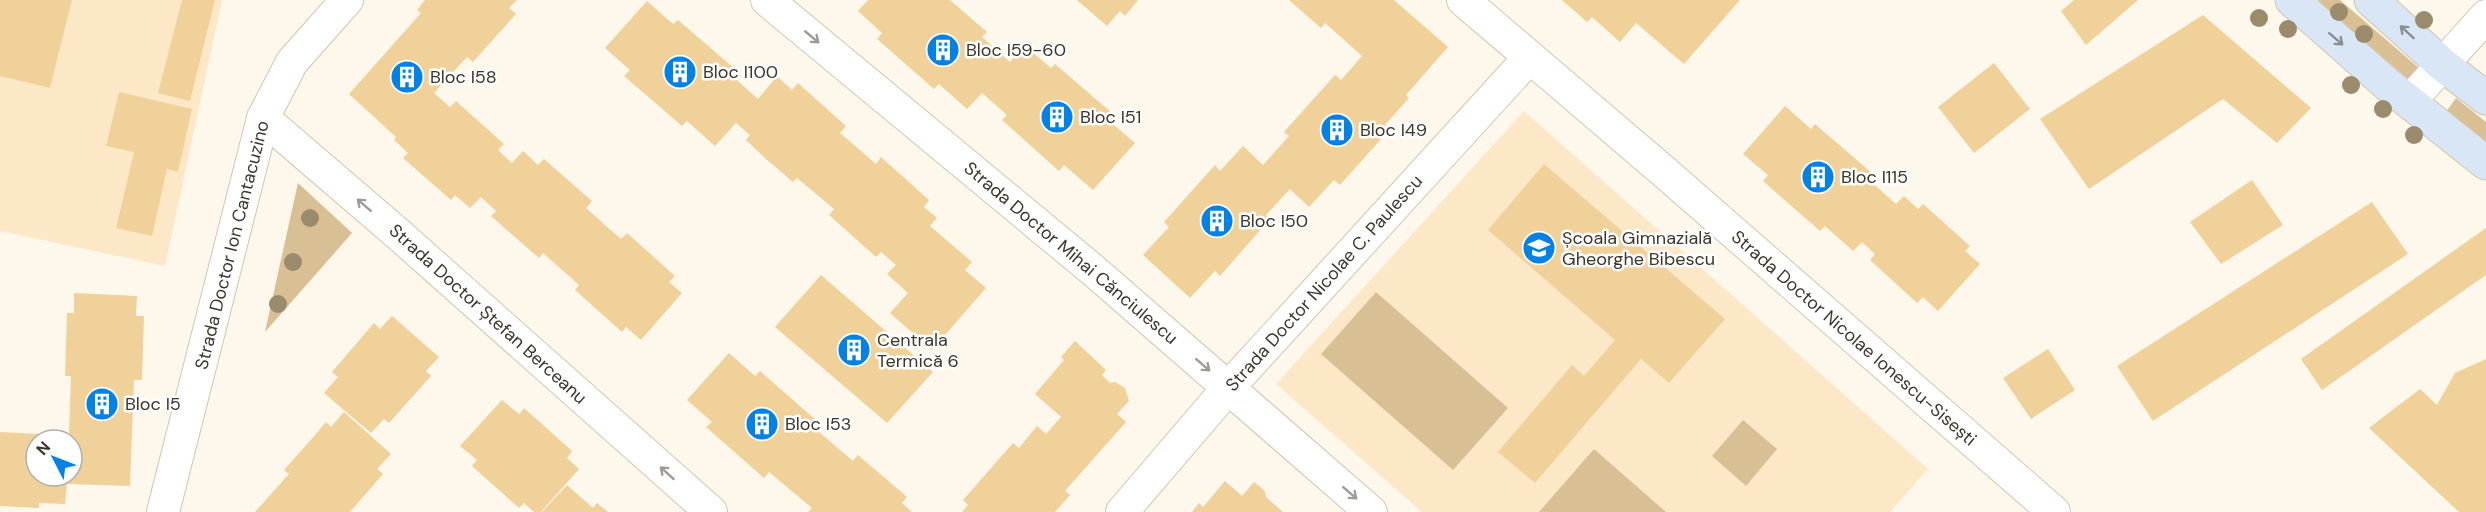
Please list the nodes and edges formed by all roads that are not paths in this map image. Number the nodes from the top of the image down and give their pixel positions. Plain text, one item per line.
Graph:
1 (347, 0) edge
2 (767, 0) edge
3 (1463, 0) edge
4 (2292, 0) edge
5 (2371, 0) edge
6 (2486, 15) edge
7 (1530, 57) junction
8 (2443, 65) junction
9 (2486, 98) edge
10 (2409, 102) junction
11 (263, 118) junction
12 (2486, 163) edge
13 (1229, 387) junction
14 (163, 512) edge
15 (711, 512) edge
16 (1122, 512) edge
17 (1371, 512) edge
18 (2054, 512) edge

1 - 11 street, Strada Doctor Ion Cantacuzino
2 -> 13 street, Strada Doctor Mihai Cănciulescu
3 - 7 street, Strada Doctor Nicolae Ionescu-Sisești
4 -> 10 main road
8 -> 5 main road
6 - 8 street
7 - 13 street, Strada Doctor Nicolae C. Paulescu
7 - 18 street, Strada Doctor Nicolae Ionescu-Sisești
8 - 9 main road
8 - 10 street
10 - 12 main road
11 - 14 street, Strada Doctor Ion Cantacuzino
15 -> 11 street, Strada Doctor Ștefan Berceanu
13 - 16 street, Strada Doctor Nicolae C. Paulescu
13 -> 17 street, Strada Doctor Mihai Cănciulescu

